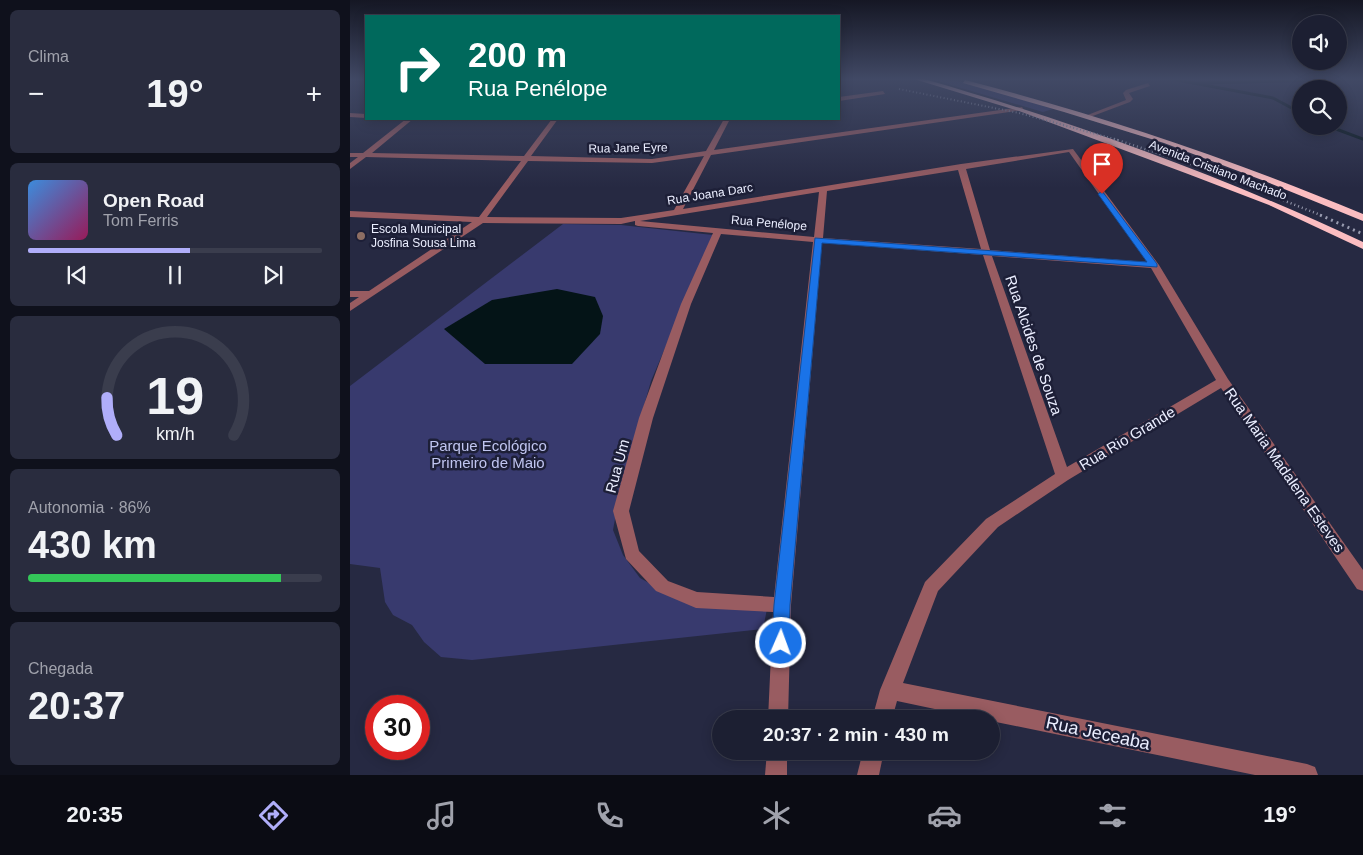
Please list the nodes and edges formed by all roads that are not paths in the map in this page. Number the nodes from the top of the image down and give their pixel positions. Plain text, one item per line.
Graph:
1 (980, 115) edge
2 (1038, 115) edge
3 (1085, 115) edge
4 (1088, 116) joint
5 (409, 120) edge
6 (554, 120) edge
7 (726, 120) edge
8 (350, 155) edge
9 (708, 155) junction
10 (364, 156) junction
11 (526, 158) junction
12 (960, 166) junction
13 (350, 167) edge
14 (823, 189) junction
15 (677, 212) junction
16 (350, 214) edge
17 (1363, 218) edge
18 (481, 220) junction
19 (621, 221) junction
20 (718, 232) junction
21 (818, 240) junction
22 (1363, 246) edge
23 (986, 251) junction
24 (1154, 265) junction
25 (350, 294) edge
26 (370, 294) junction
27 (350, 308) edge
28 (1223, 381) junction
29 (1063, 476) junction
30 (1363, 584) edge
31 (782, 605) junction
32 (890, 690) junction
33 (778, 710) edge
34 (884, 710) edge
35 (777, 760) edge
36 (872, 760) edge
37 (776, 775) edge
38 (868, 775) edge
39 (1307, 775) edge

1 - 9 street, Rua Jane Eyre
2 - 22 highway, Avenida Cristiano Machado
3 - 4 highway, Avenida Cristiano Machado
4 - 17 highway, Avenida Cristiano Machado
5 - 10 street
6 - 11 street
7 - 9 street
8 - 10 street, Rua Jane Eyre
9 - 11 street, Rua Jane Eyre
9 - 15 street
10 - 11 street, Rua Jane Eyre
10 - 13 street
11 - 18 street
12 - 14 street, Rua Joana Darc
12 - 23 street, Rua Alcides de Souza
12 - 24 street, Rua Joana Darc
14 - 15 street, Rua Joana Darc
14 - 21 street
15 - 19 street, Rua Joana Darc
16 - 18 street, Rua Joana Darc
18 - 19 street, Rua Joana Darc
18 - 26 street
19 - 20 street, Rua Penélope
20 - 21 street, Rua Penélope
20 - 31 street, Rua Um
21 - 23 street, Rua Penélope
21 - 31 street
23 - 24 street, Rua Penélope
23 - 29 street, Rua Alcides de Souza
24 - 28 street
25 - 26 street
26 - 27 street
28 - 29 street, Rua Rio Grande
28 - 30 street, Rua Maria Madalena Esteves
29 - 32 street, Rua Rio Grande
31 - 33 street
32 - 34 street, Rua Rio Grande
32 - 39 street, Rua Jeceaba
35 - 37 street
36 - 38 street

